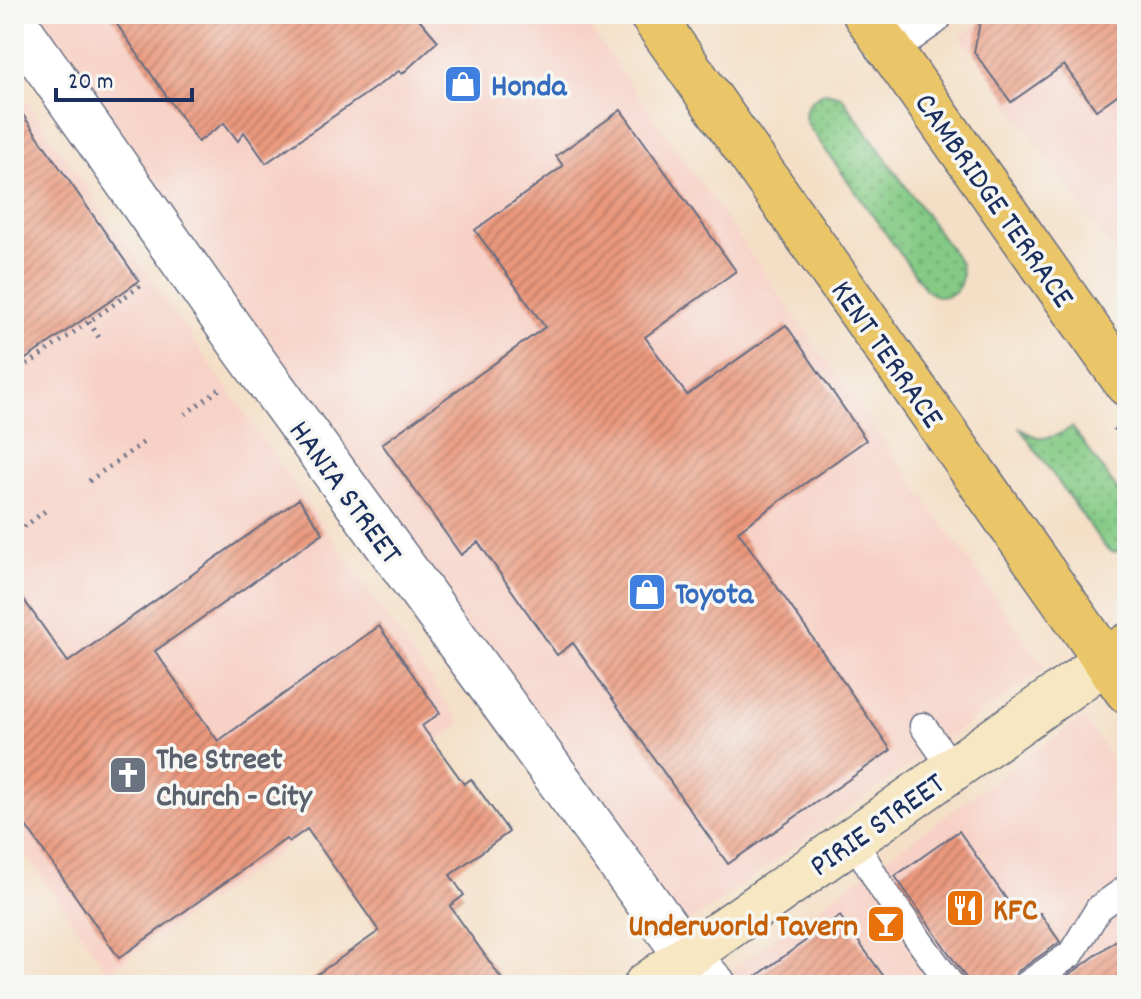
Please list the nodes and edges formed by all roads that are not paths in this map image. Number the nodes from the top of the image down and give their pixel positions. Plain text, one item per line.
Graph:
1 (651, 14) edge
2 (930, 14) edge
3 (14, 21) edge
4 (875, 29) edge
5 (1127, 384) edge
6 (1120, 666) edge
7 (923, 726) dead end
8 (953, 769) junction
9 (853, 839) junction
10 (1127, 888) edge
11 (700, 970) edge
12 (646, 985) edge
13 (951, 985) edge
14 (1026, 985) edge

1 - 6 main road, KENT TERRACE
2 - 4 street
3 - 11 street, HANIA STREET
4 - 5 main road, CAMBRIDGE TERRACE
6 - 8 street, PIRIE STREET
7 - 8 lane
8 - 9 street, PIRIE STREET
9 - 11 street, PIRIE STREET
9 - 13 lane
10 - 14 lane
11 - 12 street, PIRIE STREET

